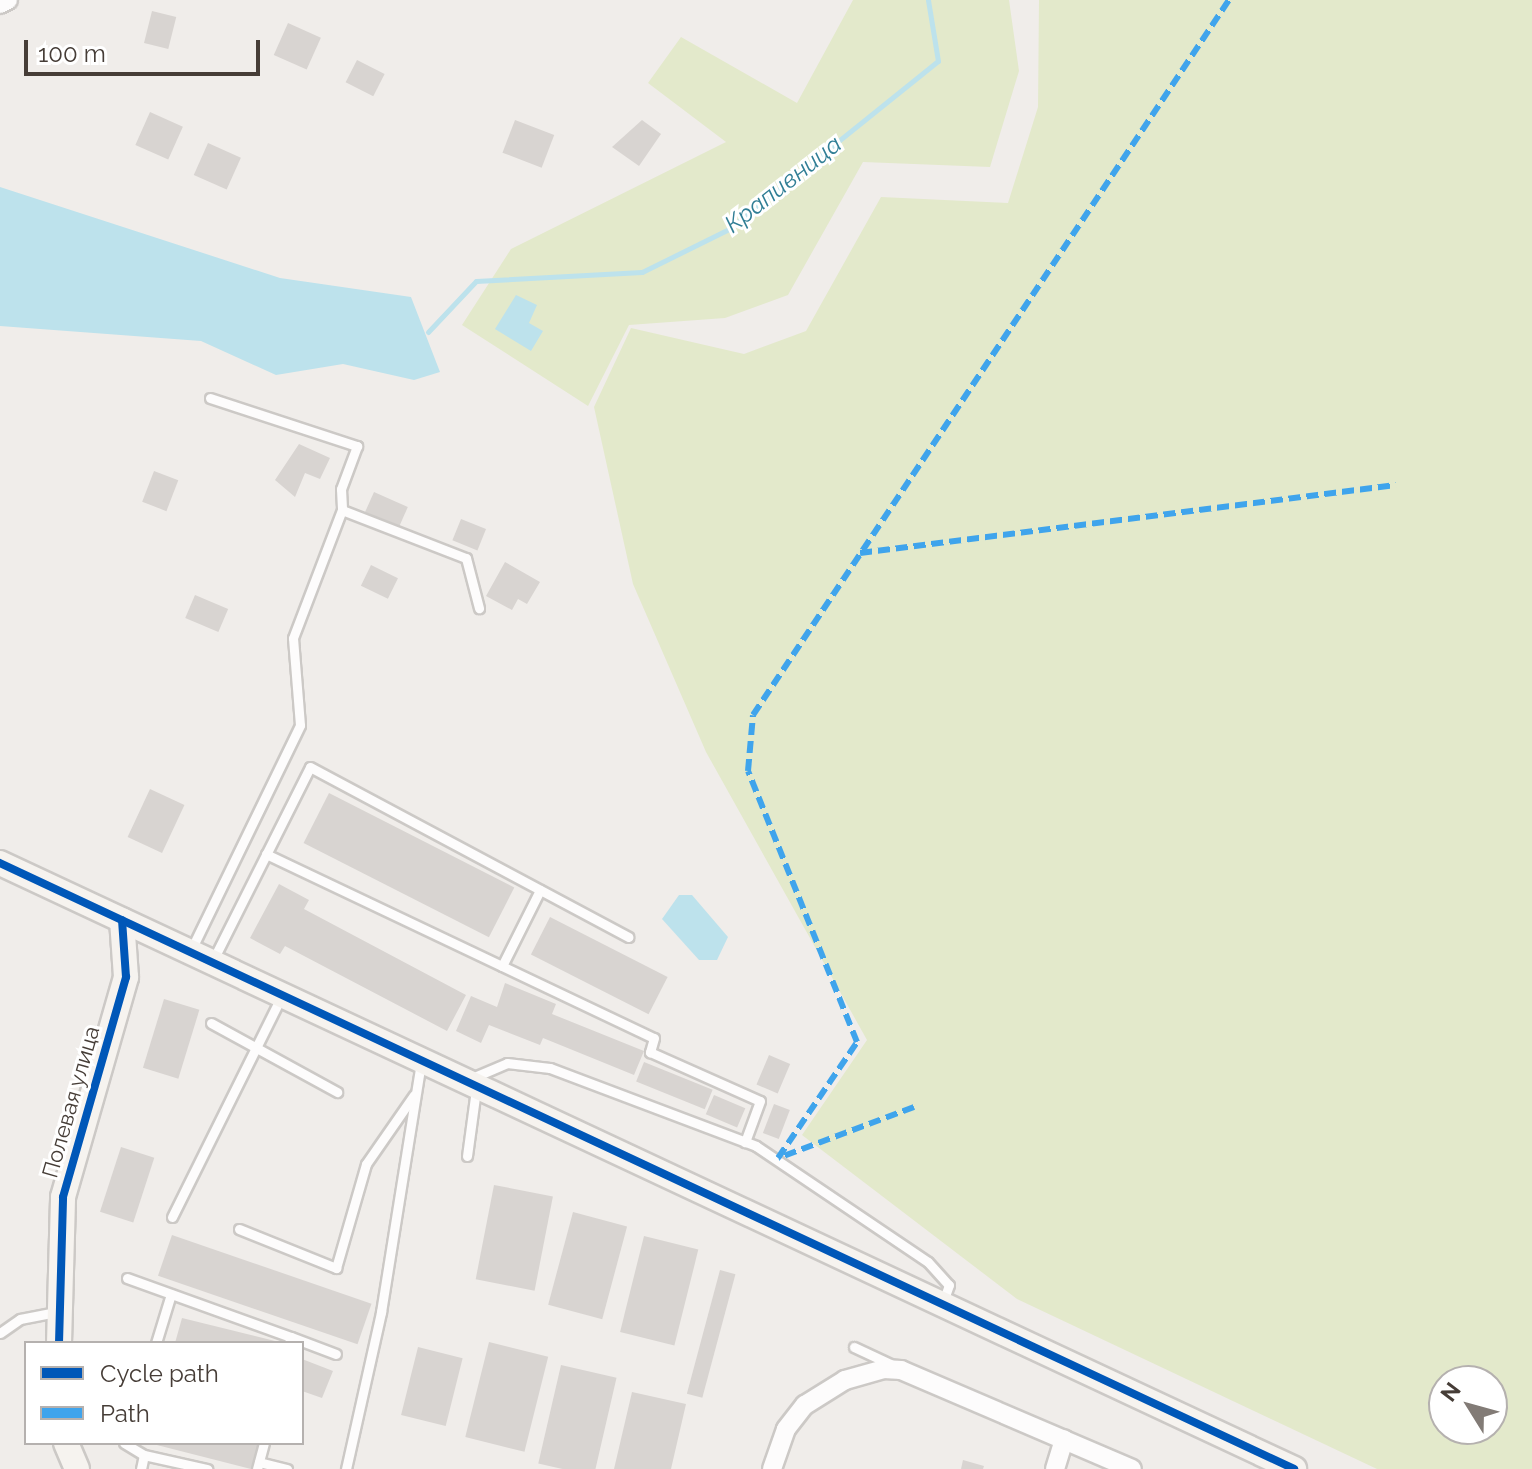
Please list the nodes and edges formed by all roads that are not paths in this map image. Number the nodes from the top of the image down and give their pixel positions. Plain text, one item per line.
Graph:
1 (8, 0) edge
2 (0, 4) edge
3 (210, 398) dead end
4 (342, 510) junction
5 (479, 608) dead end
6 (266, 854) junction
7 (0, 863) edge
8 (540, 890) junction
9 (122, 920) junction
10 (628, 937) dead end
11 (190, 952) junction
12 (212, 962) junction
13 (502, 966) junction
14 (282, 995) junction
15 (211, 1023) dead end
16 (257, 1046) junction
17 (421, 1060) junction
18 (471, 1083) junction
19 (337, 1092) dead end
20 (416, 1092) junction
21 (745, 1142) junction
22 (467, 1156) dead end
23 (172, 1217) dead end
24 (239, 1229) dead end
25 (127, 1278) dead end
26 (171, 1294) junction
27 (942, 1304) junction
28 (57, 1312) junction
29 (0, 1333) edge
30 (290, 1340) edge
31 (59, 1341) edge
32 (157, 1341) edge
33 (304, 1344) edge
34 (854, 1347) dead end
35 (336, 1354) dead end
36 (901, 1370) junction
37 (1064, 1439) junction
38 (67, 1445) edge
39 (127, 1445) edge
40 (263, 1445) edge
41 (144, 1455) junction
42 (258, 1466) edge
43 (77, 1469) edge
44 (141, 1469) edge
45 (207, 1469) edge
46 (287, 1469) edge
47 (346, 1469) edge
48 (772, 1469) edge
49 (1055, 1469) edge
50 (1132, 1469) edge
51 (1294, 1469) edge

1 - 2 street
3 - 4 lane
4 - 5 lane
4 - 11 lane
6 - 8 lane
6 - 12 lane
6 - 13 lane
7 - 9 street
8 - 10 lane
8 - 13 lane
9 - 11 street
9 - 28 street, Полевая улица
11 - 12 street
12 - 14 street
13 - 21 lane
14 - 16 lane
14 - 17 street
15 - 16 lane
16 - 19 lane
16 - 23 lane
17 - 18 street
17 - 20 lane
18 - 21 lane
18 - 22 lane
18 - 27 street
20 - 24 lane
20 - 47 lane
21 - 27 lane
25 - 26 lane
26 - 30 lane
26 - 32 lane
27 - 51 street
28 - 29 lane
28 - 31 street, Полевая улица
33 - 35 lane
34 - 36 lane
36 - 37 street
36 - 48 street
37 - 49 street
37 - 50 street
38 - 43 street
39 - 41 lane
40 - 42 lane
41 - 44 lane
41 - 45 lane
42 - 46 lane

